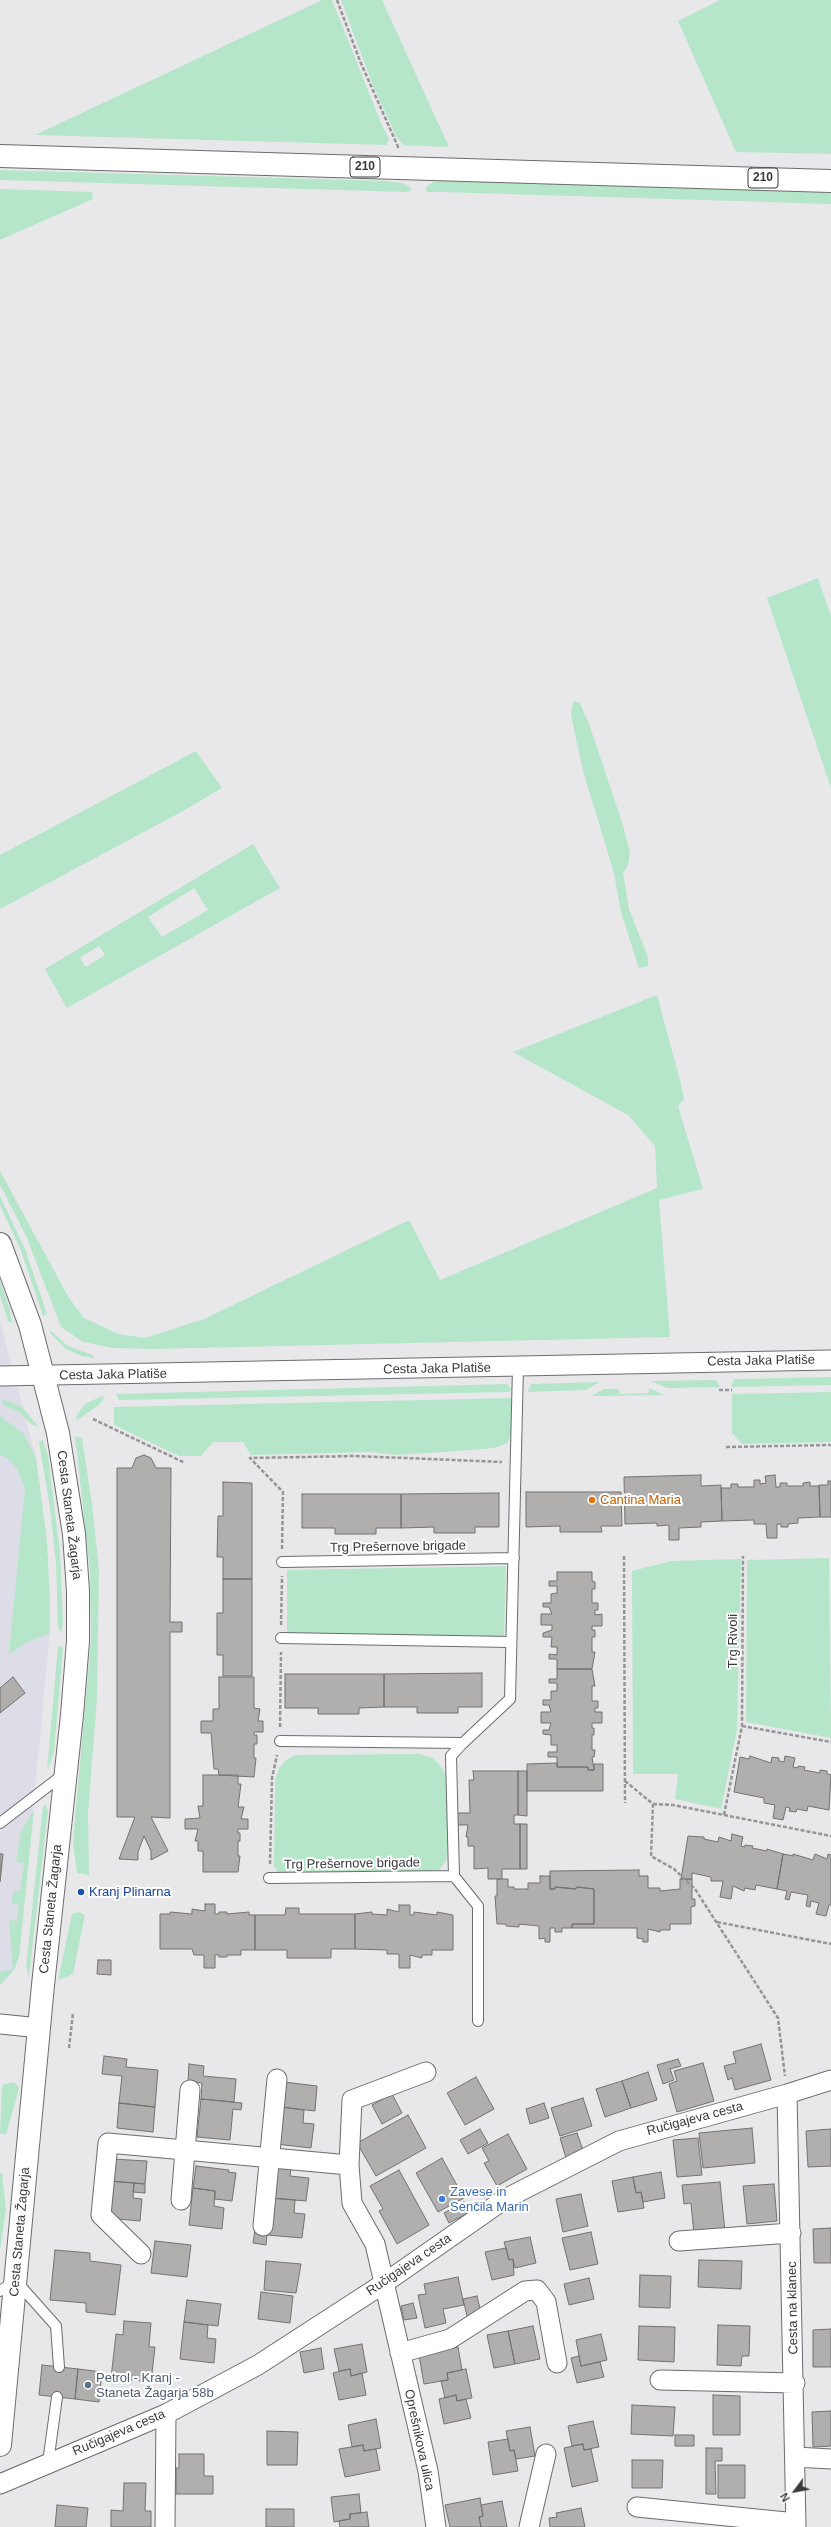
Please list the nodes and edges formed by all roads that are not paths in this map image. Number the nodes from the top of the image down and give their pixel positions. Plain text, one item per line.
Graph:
1 (0, 156) edge
2 (831, 181) edge
3 (0, 1244) edge
4 (831, 1360) edge
5 (518, 1367) junction
6 (0, 1376) edge
7 (43, 1376) junction
8 (514, 1558) junction
9 (282, 1562) road end
10 (281, 1638) road end
11 (511, 1642) junction
12 (280, 1741) road end
13 (463, 1743) junction
14 (65, 1773) junction
15 (0, 1823) edge
16 (454, 1876) junction
17 (269, 1878) road end
18 (478, 2021) dead end
19 (0, 2024) edge
20 (40, 2028) junction
21 (426, 2072) dead end
22 (277, 2079) dead end
23 (831, 2080) edge
24 (190, 2090) dead end
25 (787, 2094) junction
26 (186, 2150) junction
27 (269, 2158) junction
28 (349, 2165) junction
29 (181, 2200) dead end
30 (263, 2226) dead end
31 (791, 2233) junction
32 (679, 2241) dead end
33 (140, 2254) dead end
34 (383, 2284) junction
35 (8, 2286) edge
36 (400, 2353) junction
37 (557, 2363) dead end
38 (59, 2367) dead end
39 (660, 2380) dead end
40 (794, 2384) junction
41 (57, 2397) dead end
42 (166, 2414) junction
43 (0, 2445) edge
44 (546, 2454) dead end
45 (796, 2457) junction
46 (831, 2459) edge
47 (48, 2463) junction
48 (0, 2484) edge
49 (637, 2507) dead end
50 (796, 2525) edge
51 (165, 2527) edge
52 (436, 2527) edge
53 (529, 2527) edge

1 - 2 main road, 210
3 - 7 main road, Cesta Staneta Žagarja
4 - 5 street, Cesta Jaka Platiše
5 - 7 street, Cesta Jaka Platiše
5 - 8 lane
6 - 7 street
7 - 14 main road, Cesta Staneta Žagarja
8 - 9 lane, Trg Prešernove brigade
8 - 11 lane
10 - 11 lane
11 - 13 lane
12 - 13 lane
13 - 16 lane
14 - 15 lane
14 - 20 main road, Cesta Staneta Žagarja
16 - 17 lane, Trg Prešernove brigade
16 - 18 lane
19 - 20 street
20 - 35 main road, Cesta Staneta Žagarja
21 - 28 street, Oprešnikova ulica
22 - 27 street
23 - 25 street, Ručigajeva cesta
24 - 26 street
25 - 31 street, Cesta na klanec
25 - 34 street, Ručigajeva cesta
26 - 27 street
26 - 29 street
26 - 33 street
27 - 28 street
27 - 30 street
28 - 34 street, Oprešnikova ulica
31 - 32 street
31 - 40 street, Cesta na klanec
34 - 36 street, Oprešnikova ulica
34 - 42 street, Ručigajeva cesta
35 - 38 lane
35 - 43 main road, Cesta Staneta Žagarja
36 - 37 street
36 - 52 street, Oprešnikova ulica
39 - 40 street
40 - 45 street, Cesta na klanec
41 - 47 lane
42 - 47 street, Ručigajeva cesta
42 - 51 street
44 - 53 street
45 - 46 street
45 - 50 street, Cesta na klanec
47 - 48 street, Ručigajeva cesta
49 - 50 street, Cesta na klanec

